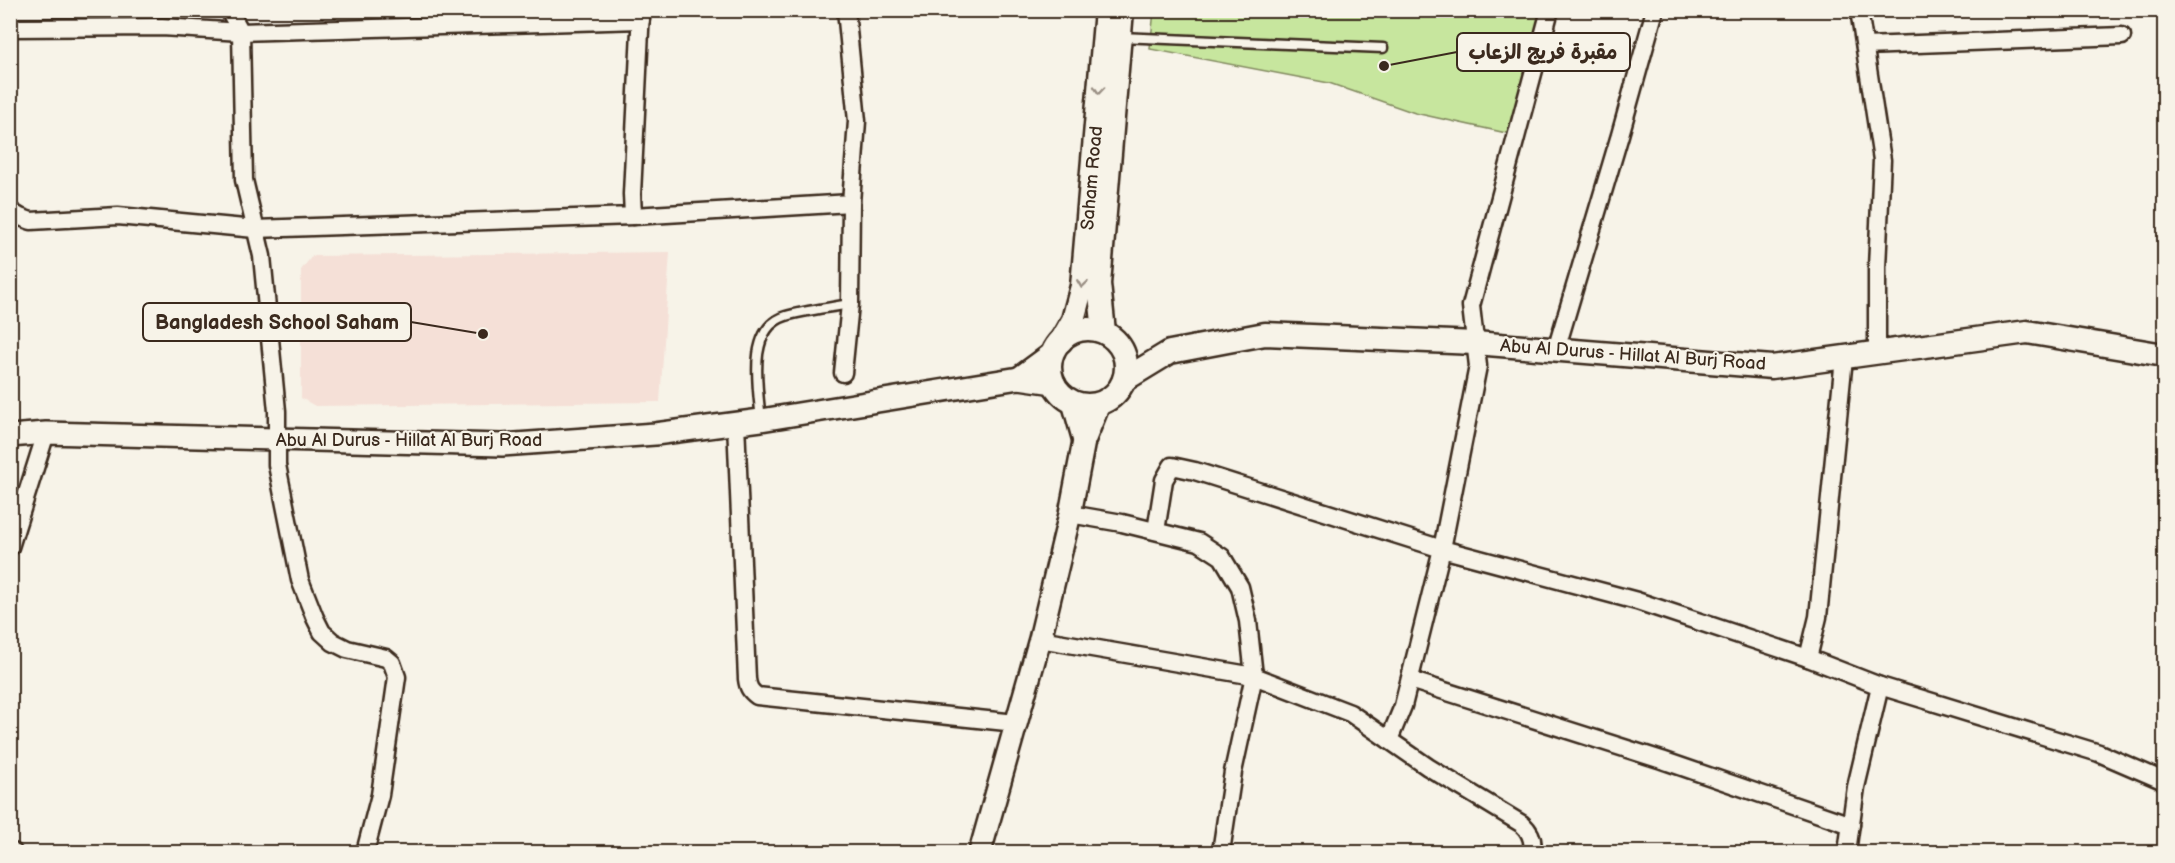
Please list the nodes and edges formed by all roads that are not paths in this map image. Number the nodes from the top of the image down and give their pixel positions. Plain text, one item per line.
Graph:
1 (229, 10) edge
2 (846, 10) edge
3 (1106, 10) edge
4 (1122, 10) edge
5 (1550, 10) edge
6 (1654, 10) edge
7 (1859, 10) edge
8 (641, 15) edge
9 (10, 28) edge
10 (241, 32) junction
11 (2122, 36) dead end
12 (1120, 37) junction
13 (1865, 46) junction
14 (1383, 48) dead end
15 (851, 203) junction
16 (10, 211) edge
17 (633, 216) junction
18 (255, 229) junction
19 (850, 304) junction
20 (1112, 339) junction
21 (1475, 343) junction
22 (1057, 347) junction
23 (1556, 350) junction
24 (1170, 352) junction
25 (1877, 354) junction
26 (2164, 356) edge
27 (1844, 358) junction
28 (843, 373) dead end
29 (1019, 378) junction
30 (1124, 380) junction
31 (1054, 383) junction
32 (1073, 402) junction
33 (1099, 404) junction
34 (760, 420) junction
35 (736, 423) junction
36 (46, 434) junction
37 (10, 436) edge
38 (277, 439) junction
39 (1084, 441) junction
40 (1070, 514) junction
41 (1156, 531) junction
42 (10, 547) edge
43 (1442, 549) junction
44 (1040, 639) junction
45 (1808, 658) junction
46 (1254, 676) junction
47 (1410, 680) junction
48 (1880, 686) junction
49 (1016, 723) junction
50 (1389, 740) junction
51 (2164, 781) edge
52 (1851, 825) junction
53 (365, 852) edge
54 (980, 852) edge
55 (1221, 852) edge
56 (1532, 852) edge
57 (1847, 852) edge

1 - 10 street
2 - 15 street
3 -> 22 main road, Saham Road
4 - 12 main road, Saham Road
5 - 21 street
6 - 23 street
7 - 13 street
8 - 10 street
8 - 17 street
9 - 10 street
10 - 18 street
11 - 13 street
12 - 14 lane
12 - 20 main road, Saham Road
13 - 25 street
15 - 17 street
15 - 19 street
16 - 18 street
17 - 18 street
18 - 38 street
19 - 28 street
19 - 34 lane
20 - 22 main road
20 - 24 main road, Abu Al Durus - Hillat Al Burj Road
20 - 30 main road
21 - 23 main road, Abu Al Durus - Hillat Al Burj Road
21 - 24 main road, Abu Al Durus - Hillat Al Burj Road
21 - 43 street
22 - 29 street, Abu Al Durus - Hillat Al Burj Road
22 - 31 main road
23 - 27 main road, Abu Al Durus - Hillat Al Burj Road
24 - 30 main road, Abu Al Durus - Hillat Al Burj Road
25 - 26 main road, Abu Al Durus - Hillat Al Burj Road
25 - 27 main road, Abu Al Durus - Hillat Al Burj Road
27 - 45 street
29 - 31 street, Abu Al Durus - Hillat Al Burj Road
29 - 34 street, Abu Al Durus - Hillat Al Burj Road
30 - 33 main road
31 - 32 main road
32 - 33 main road
32 - 39 street
33 - 39 street
34 - 35 street, Abu Al Durus - Hillat Al Burj Road
35 - 38 street, Abu Al Durus - Hillat Al Burj Road
35 - 49 street
36 - 37 street, Abu Al Durus - Hillat Al Burj Road
36 - 38 street, Abu Al Durus - Hillat Al Burj Road
36 - 42 street
38 - 53 street
39 - 40 street
40 - 41 street
40 - 44 street
41 - 43 street
41 - 46 street
43 - 45 street
43 - 47 street
44 - 46 street
44 - 49 street
45 - 48 street
46 - 50 street
46 - 55 street
47 - 50 street
47 - 52 street
48 - 51 street
48 - 52 street
49 - 54 street
50 - 56 street
52 - 57 street

